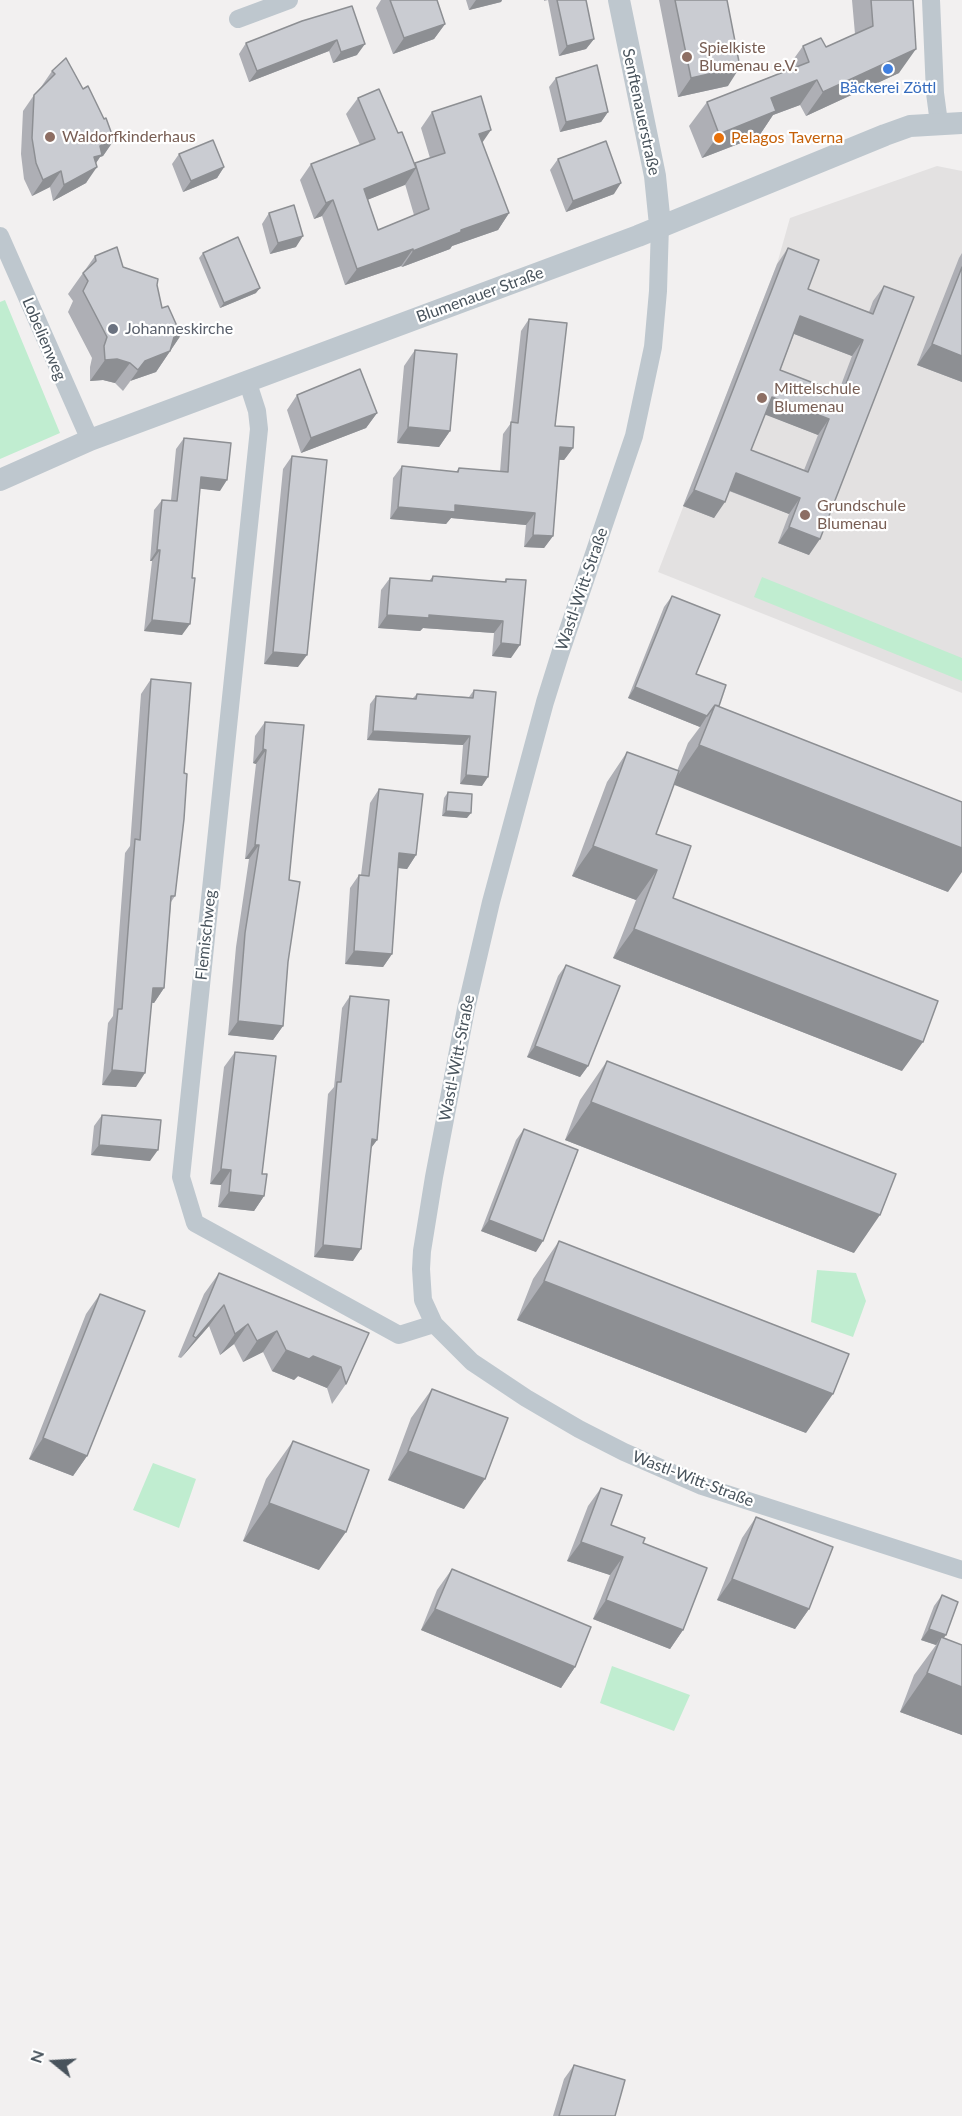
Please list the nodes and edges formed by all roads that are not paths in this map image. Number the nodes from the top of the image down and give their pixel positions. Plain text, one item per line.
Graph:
1 (290, 0) edge
2 (619, 0) edge
3 (930, 0) edge
4 (265, 4) edge
5 (238, 19) dead end
6 (939, 123) junction
7 (962, 123) edge
8 (660, 225) junction
9 (0, 236) edge
10 (247, 380) junction
11 (90, 440) junction
12 (0, 480) edge
13 (434, 1324) junction
14 (962, 1570) edge

1 - 4 street
2 - 8 street, Senftenauerstraße
3 - 6 street
4 - 5 street
6 - 7 street, Blumenauer Straße
6 - 8 street, Blumenauer Straße
8 - 10 street, Blumenauer Straße
8 - 13 street, Wastl-Witt-Straße
9 - 11 street, Lobelienweg
10 - 11 street, Blumenauer Straße
10 - 13 street, Flemischweg
11 - 12 street, Blumenauer Straße
13 - 14 street, Wastl-Witt-Straße

